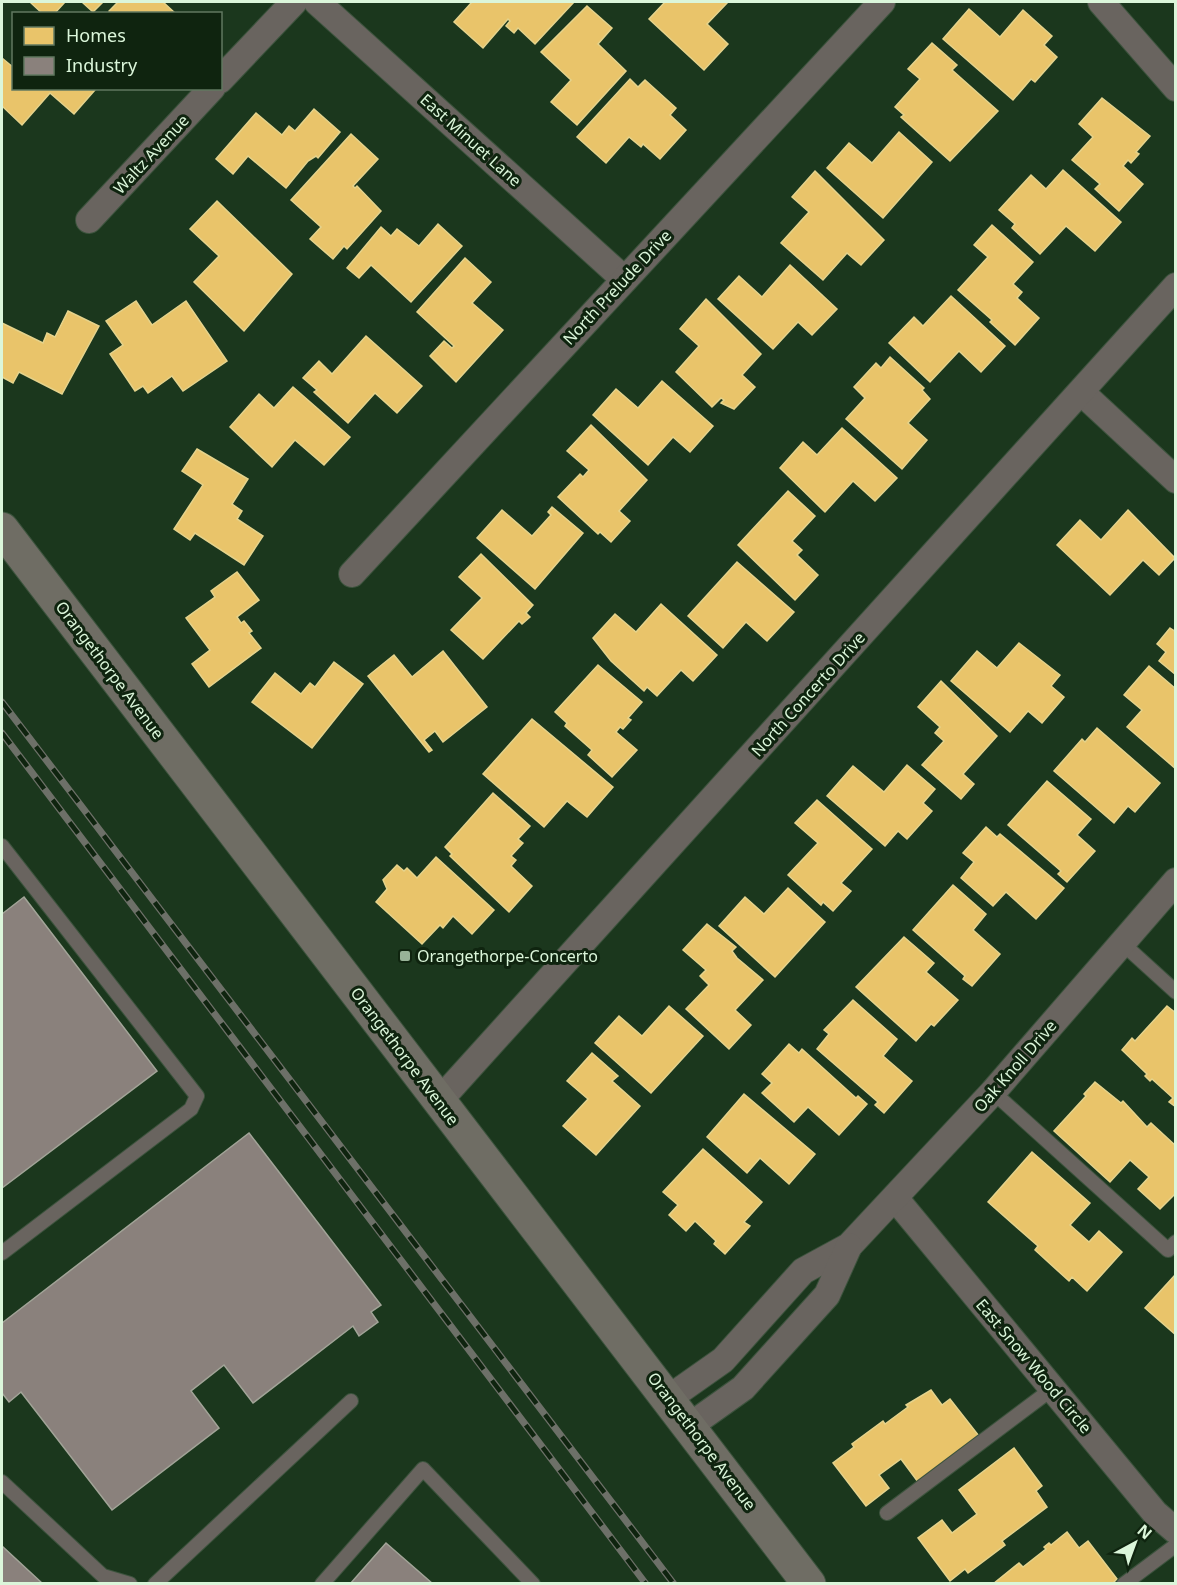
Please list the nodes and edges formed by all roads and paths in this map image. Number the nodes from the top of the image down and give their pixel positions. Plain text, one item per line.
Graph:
1 (294, 2) edge
2 (317, 2) edge
3 (882, 2) edge
4 (1101, 2) edge
5 (222, 78) edge
6 (1176, 88) edge
7 (210, 90) edge
8 (89, 220) dead end
9 (624, 279) junction
10 (1176, 286) edge
11 (1081, 392) junction
12 (1176, 480) edge
13 (2, 529) edge
14 (352, 574) dead end
15 (2, 846) edge
16 (1176, 881) edge
17 (1122, 943) junction
18 (1176, 992) edge
19 (993, 1092) junction
20 (439, 1101) junction
21 (895, 1198) junction
22 (1176, 1242) edge
23 (849, 1246) junction
24 (2, 1253) edge
25 (1053, 1389) junction
26 (669, 1398) junction
27 (351, 1401) dead end
28 (690, 1425) junction
29 (2, 1482) edge
30 (887, 1513) dead end
31 (1176, 1531) edge
32 (1176, 1545) edge
33 (129, 1584) edge
34 (154, 1584) edge
35 (322, 1584) edge
36 (533, 1584) edge
37 (809, 1584) edge
38 (1124, 1584) edge

1 - 5 street
2 - 9 street, East Minuet Lane
3 - 9 street, North Prelude Drive
4 - 6 street
7 - 8 street, Waltz Avenue
9 - 14 street, North Prelude Drive
10 - 11 street, North Concerto Drive
11 - 12 street
11 - 20 street, North Concerto Drive
13 - 20 main road, Orangethorpe Avenue
15 - 24 lane
16 - 17 street, Oak Knoll Drive
17 - 18 lane
17 - 19 street, Oak Knoll Drive
19 - 21 street, Oak Knoll Drive
19 - 22 lane
20 - 26 main road, Orangethorpe Avenue
21 - 23 street, Oak Knoll Drive
21 - 25 street, East Snow Wood Circle
23 - 26 street, Oak Knoll Drive
23 - 28 street, Oak Knoll Drive
25 - 30 lane
25 - 31 street, East Snow Wood Circle
26 - 28 main road, Orangethorpe Avenue
27 - 34 lane
28 - 37 main road, Orangethorpe Avenue
29 - 33 lane
32 - 38 lane
35 - 36 lane

